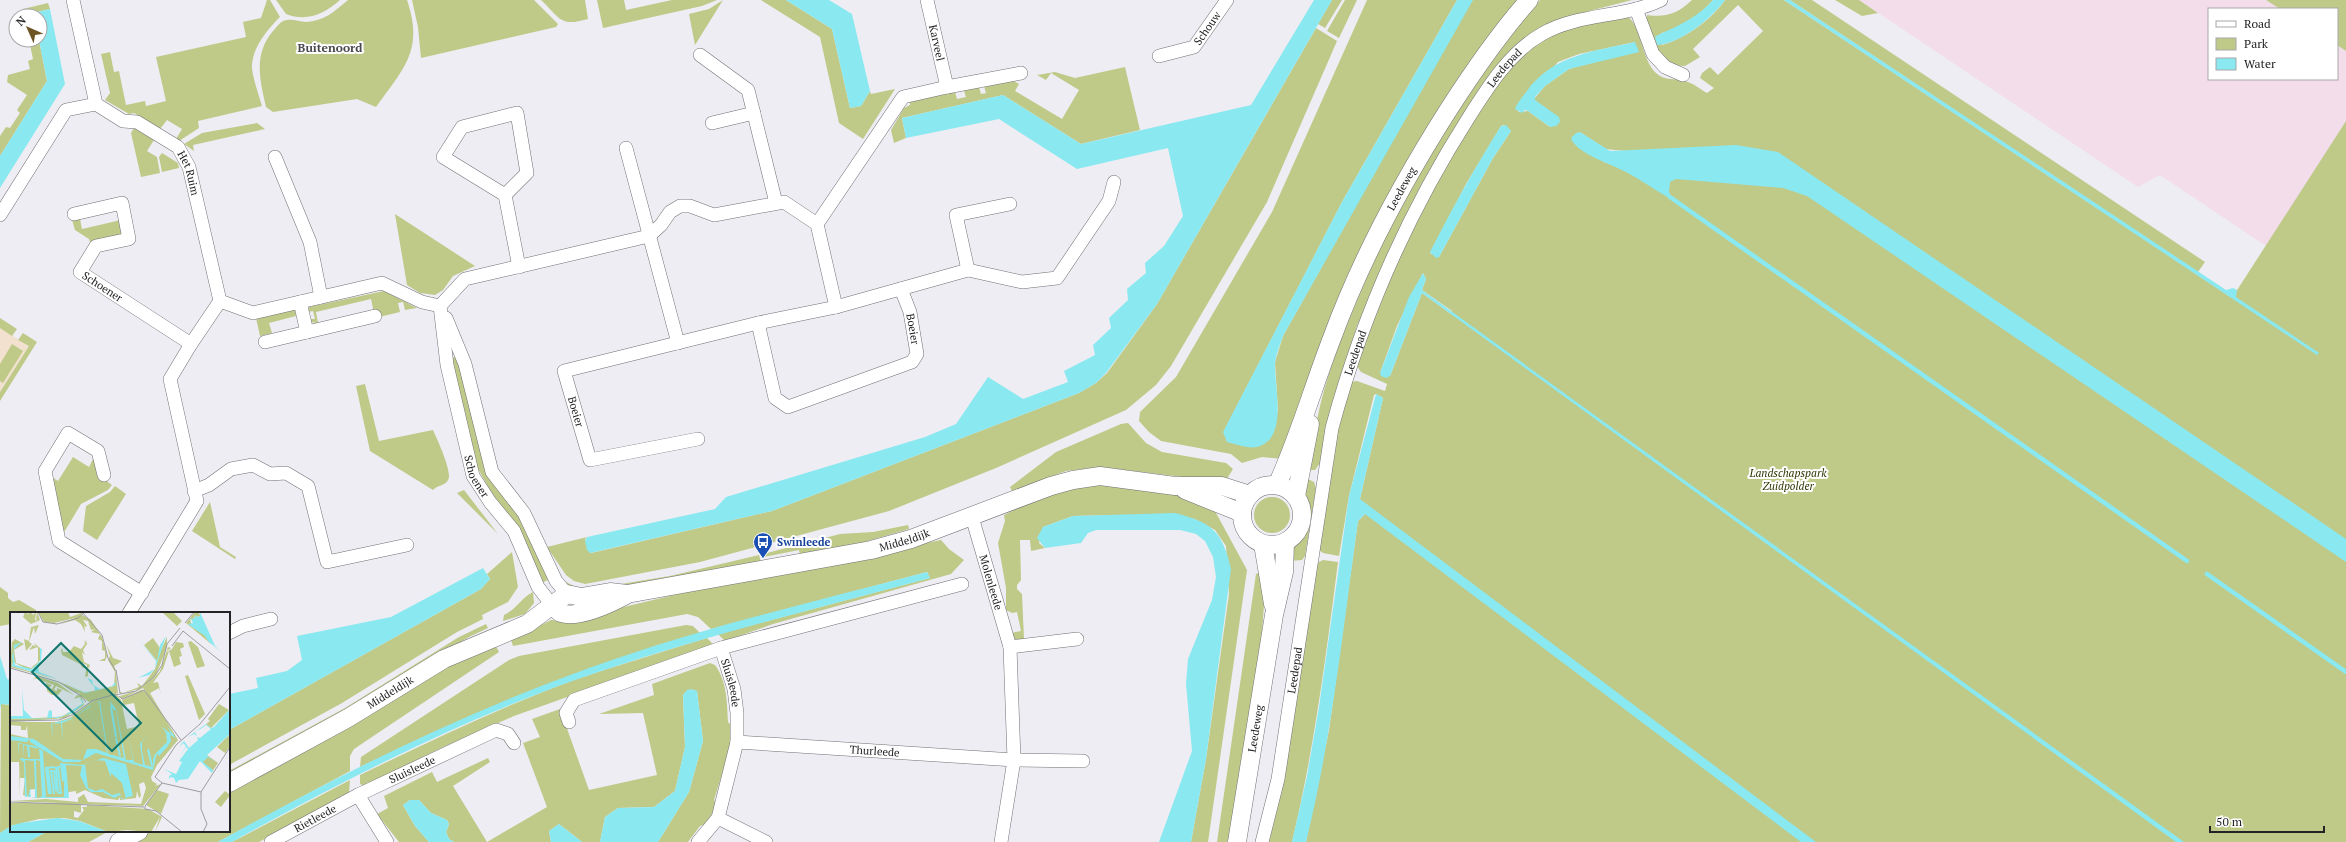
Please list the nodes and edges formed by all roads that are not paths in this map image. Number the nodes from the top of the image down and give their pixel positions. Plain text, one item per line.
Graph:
1 (73, 0) edge
2 (927, 0) edge
3 (1227, 0) edge
4 (1529, 0) edge
5 (1660, 0) edge
6 (1636, 9) junction
7 (700, 55) dead end
8 (1160, 56) dead end
9 (1021, 73) dead end
10 (1683, 75) dead end
11 (947, 86) junction
12 (96, 104) junction
13 (754, 113) junction
14 (712, 123) dead end
15 (626, 148) dead end
16 (275, 157) dead end
17 (1114, 182) dead end
18 (505, 195) junction
19 (776, 203) junction
20 (1010, 204) dead end
21 (74, 214) dead end
22 (0, 215) edge
23 (817, 224) junction
24 (649, 236) junction
25 (519, 267) junction
26 (968, 270) junction
27 (901, 289) junction
28 (322, 297) junction
29 (220, 301) junction
30 (300, 302) junction
31 (440, 306) junction
32 (836, 307) junction
33 (375, 316) dead end
34 (758, 323) junction
35 (307, 332) junction
36 (265, 342) dead end
37 (678, 343) junction
38 (191, 344) junction
39 (1312, 398) junction
40 (698, 439) dead end
41 (104, 475) dead end
42 (1277, 485) junction
43 (1175, 486) junction
44 (194, 491) junction
45 (1250, 495) junction
46 (1296, 496) junction
47 (1242, 513) junction
48 (972, 517) junction
49 (1286, 543) junction
50 (1263, 544) junction
51 (407, 545) dead end
52 (962, 584) dead end
53 (561, 587) junction
54 (142, 593) junction
55 (627, 594) junction
56 (552, 604) junction
57 (130, 612) edge
58 (1274, 615) junction
59 (271, 619) dead end
60 (230, 632) edge
61 (1076, 639) dead end
62 (1010, 647) junction
63 (721, 648) junction
64 (569, 722) dead end
65 (737, 742) junction
66 (514, 743) dead end
67 (1014, 760) junction
68 (1083, 761) dead end
69 (230, 782) edge
70 (358, 795) junction
71 (718, 818) junction
72 (137, 832) edge
73 (119, 842) edge
74 (271, 842) edge
75 (387, 842) edge
76 (698, 842) edge
77 (766, 842) edge
78 (1001, 842) edge
79 (1237, 842) edge
80 (1262, 842) edge

1 - 12 street
2 - 11 street, Karveel
3 - 8 street, Schouw
4 - 39 street, Leedeweg
5 - 6 street, Leedepad
6 - 10 street
6 - 80 street, Leedepad
7 - 13 street
9 - 11 street
11 - 23 street
12 - 22 street
12 - 29 street, Het Ruim
13 - 14 street
13 - 19 street
15 - 24 street
16 - 28 street
17 - 26 street, Boeier
18 - 18 street
18 - 25 street
19 - 23 street
19 - 24 street
20 - 26 street
21 - 38 street, Schoener
23 - 32 street
24 - 25 street
24 - 37 street
25 - 31 street
26 - 27 street, Boeier
27 - 32 street, Boeier
27 - 34 street, Boeier
28 - 30 street
28 - 31 street
29 - 30 street
29 - 38 street
30 - 35 street
31 - 53 street, Schoener
31 - 56 street, Schoener
32 - 34 street, Boeier
33 - 35 street
34 - 37 street, Boeier
35 - 36 street
37 - 40 street, Boeier
38 - 44 street
39 - 42 street, Leedeweg
39 - 46 street, Leedeweg
41 - 54 street
42 - 45 street
42 - 46 street
43 - 45 street, Middeldijk
43 - 47 street, Middeldijk
43 - 48 street, Middeldijk
44 - 51 street
44 - 54 street
45 - 47 street
46 - 49 street
47 - 50 street
48 - 55 street, Middeldijk
48 - 62 street, Molenleede
49 - 50 street
49 - 58 street, Leedeweg
50 - 58 street, Leedeweg
52 - 63 street
53 - 55 street, Middeldijk
53 - 56 street, Middeldijk
54 - 57 street
55 - 56 street, Middeldijk
56 - 69 street, Middeldijk
58 - 79 street, Leedeweg
59 - 60 street
61 - 62 street
62 - 67 street, Molenleede
63 - 64 street, Sluisleede
63 - 65 street, Sluisleede
65 - 67 street, Thurleede
65 - 71 street, Sluisleede
66 - 70 street, Sluisleede
67 - 68 street
67 - 78 street, Molenleede
70 - 74 street, Rietleede
70 - 75 street
71 - 76 street, Sluisleede
71 - 77 street
72 - 73 street

